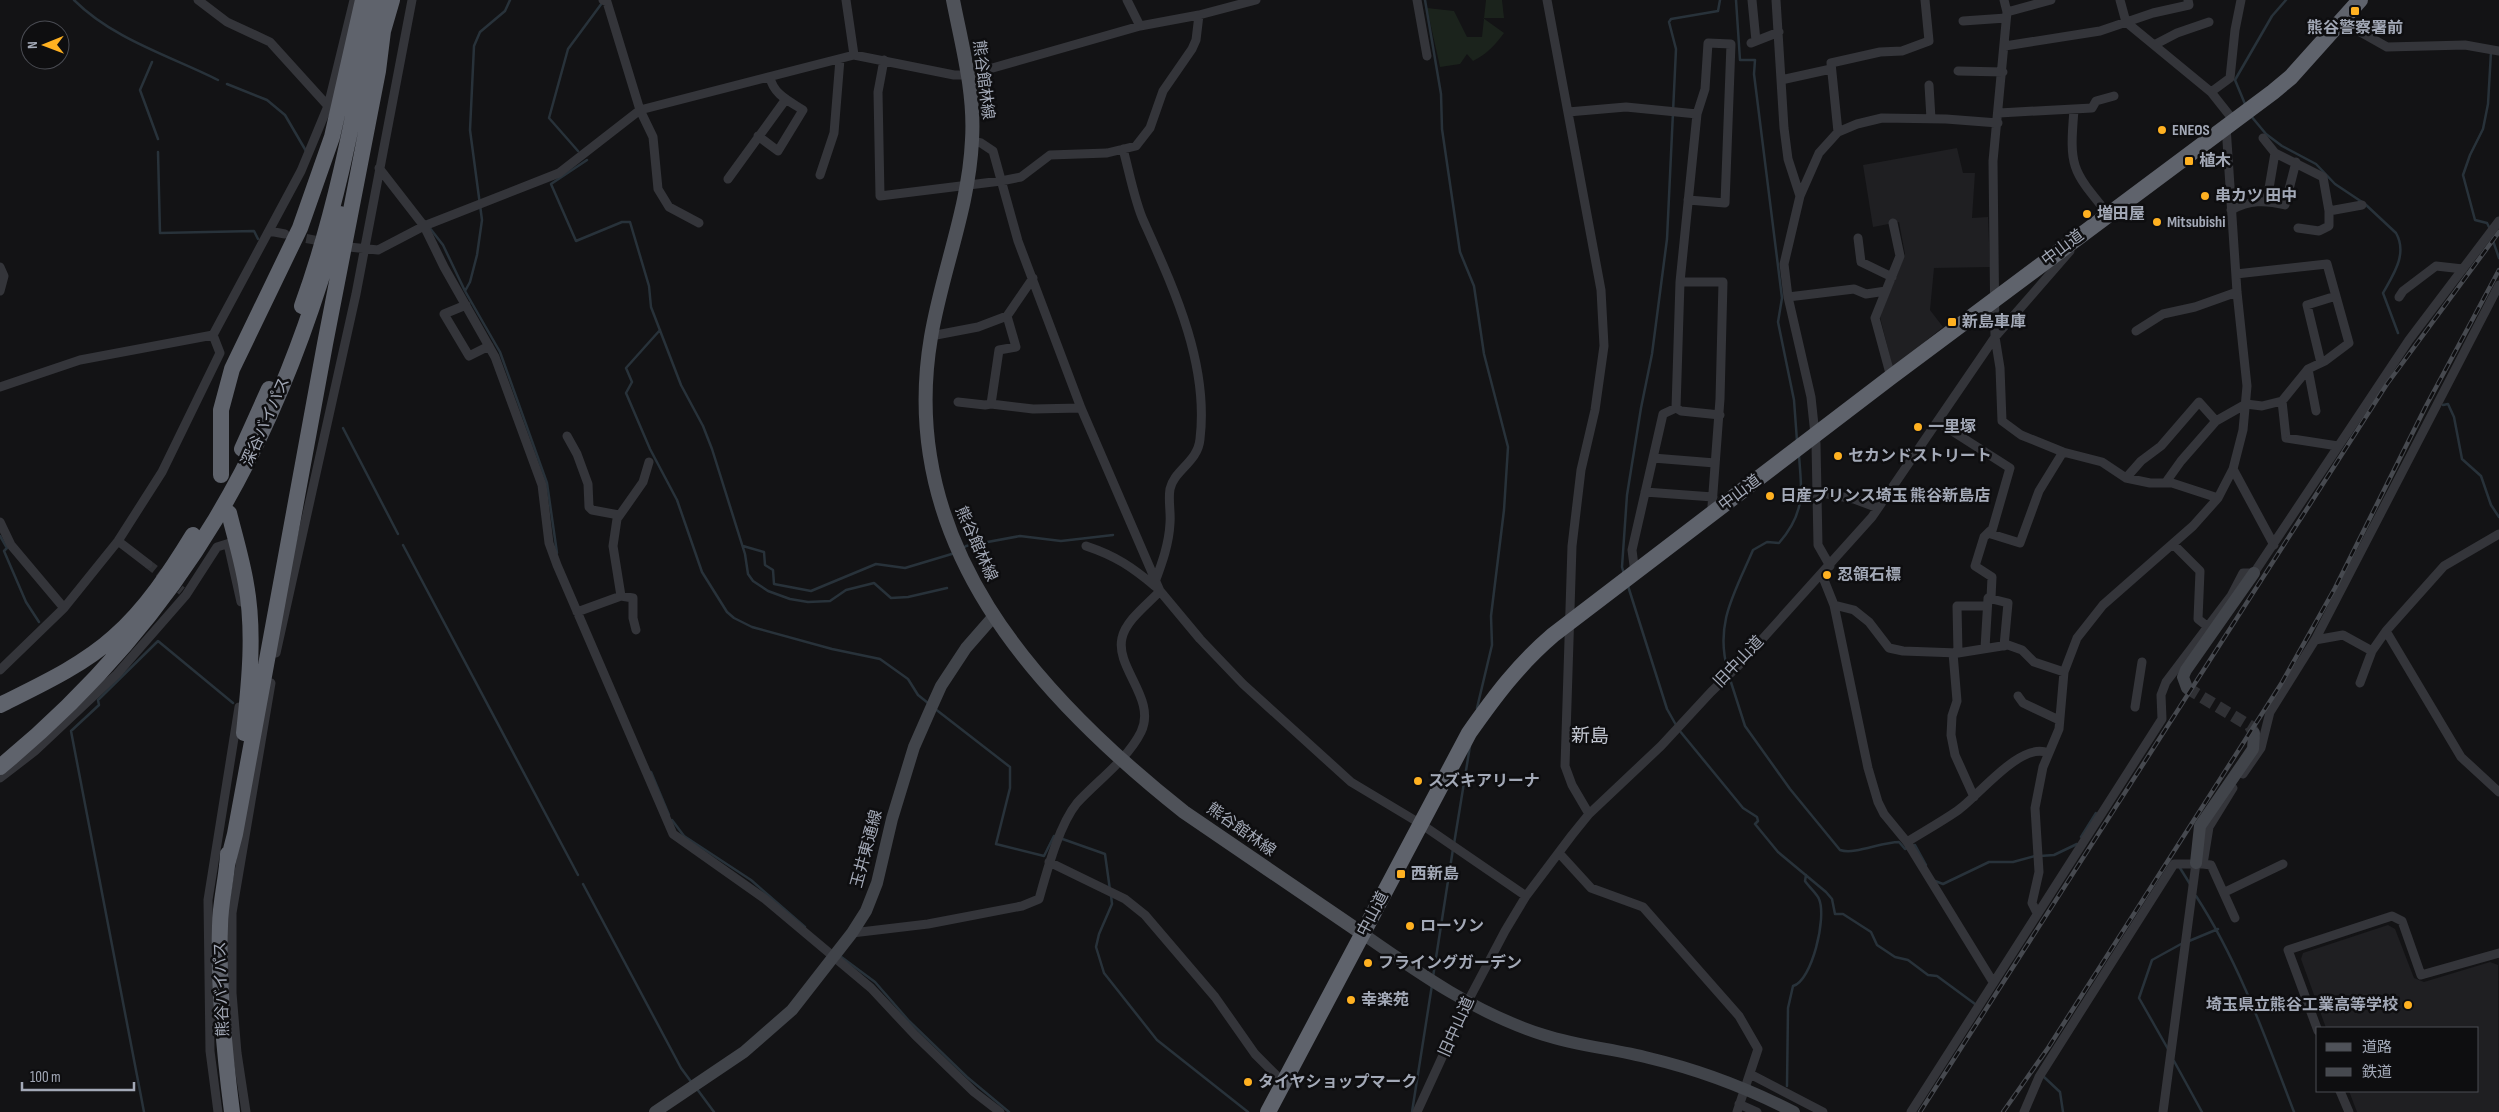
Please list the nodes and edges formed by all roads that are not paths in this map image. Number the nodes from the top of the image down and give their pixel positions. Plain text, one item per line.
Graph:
1 (198, 0) edge
2 (354, 0) edge
3 (364, 0) edge
4 (376, 0) edge
5 (390, 0) edge
6 (412, 0) edge
7 (846, 0) edge
8 (953, 0) edge
9 (1127, 0) edge
10 (1256, 0) edge
11 (1417, 0) edge
12 (1547, 0) edge
13 (1752, 0) edge
14 (1776, 0) edge
15 (1925, 0) edge
16 (2004, 0) edge
17 (2051, 0) edge
18 (2120, 0) edge
19 (2188, 0) edge
20 (2241, 0) edge
21 (2360, 0) edge
22 (606, 1) edge
23 (2038, 2) edge
24 (1199, 15) junction
25 (2007, 15) junction
26 (1963, 21) dead end
27 (2341, 21) junction
28 (2126, 22) junction
29 (2209, 22) dead end
30 (1140, 26) junction
31 (383, 31) junction
32 (1779, 32) junction
33 (2154, 45) junction
34 (2004, 46) junction
35 (2499, 51) edge
36 (854, 55) junction
37 (1427, 56) dead end
38 (840, 59) junction
39 (884, 60) junction
40 (1831, 69) junction
41 (1958, 71) dead end
42 (2003, 72) junction
43 (968, 75) junction
44 (770, 77) junction
45 (1781, 80) junction
46 (1929, 86) dead end
47 (2212, 92) junction
48 (2114, 96) dead end
49 (786, 99) junction
50 (328, 106) junction
51 (640, 110) junction
52 (2074, 110) junction
53 (1568, 112) junction
54 (1999, 113) junction
55 (1697, 114) junction
56 (2239, 117) junction
57 (354, 118) junction
58 (1932, 118) junction
59 (1998, 123) junction
60 (1838, 132) junction
61 (758, 136) junction
62 (2263, 138) dead end
63 (972, 141) junction
64 (1123, 150) junction
65 (2275, 153) junction
66 (2296, 162) junction
67 (379, 168) junction
68 (820, 175) dead end
69 (728, 179) dead end
70 (1001, 181) junction
71 (966, 185) junction
72 (1800, 196) junction
73 (1688, 200) junction
74 (2267, 200) junction
75 (2362, 205) dead end
76 (2231, 210) junction
77 (2329, 211) junction
78 (2108, 214) junction
79 (2499, 221) edge
80 (699, 223) dead end
81 (1893, 223) dead end
82 (424, 226) junction
83 (2090, 228) junction
84 (2298, 228) dead end
85 (269, 231) junction
86 (285, 234) tunnel mouth
87 (1858, 238) dead end
88 (350, 247) dead end
89 (364, 250) junction
90 (0, 267) edge
91 (2463, 269) junction
92 (2236, 274) junction
93 (1892, 277) junction
94 (1033, 278) junction
95 (1680, 282) junction
96 (2499, 285) edge
97 (1886, 291) junction
98 (0, 292) edge
99 (2236, 292) junction
100 (2336, 296) junction
101 (1788, 297) junction
102 (2399, 297) dead end
103 (1996, 299) junction
104 (466, 305) junction
105 (1007, 316) junction
106 (2136, 330) dead end
107 (213, 334) junction
108 (931, 336) junction
109 (1995, 337) junction
110 (489, 346) junction
111 (2322, 363) junction
112 (2308, 369) junction
113 (1891, 377) junction
114 (0, 387) edge
115 (2282, 401) junction
116 (958, 402) dead end
117 (991, 404) junction
118 (2246, 404) junction
119 (1081, 408) junction
120 (1676, 408) junction
121 (2316, 411) dead end
122 (1720, 415) junction
123 (2216, 421) junction
124 (1938, 422) junction
125 (567, 436) dead end
126 (1804, 445) junction
127 (2338, 446) junction
128 (2063, 452) junction
129 (1653, 458) junction
130 (649, 462) dead end
131 (1716, 463) junction
132 (2233, 469) junction
133 (220, 475) dead end
134 (2126, 478) junction
135 (2166, 482) junction
136 (1645, 492) junction
137 (1817, 492) junction
138 (2218, 498) junction
139 (1713, 505) junction
140 (1878, 508) junction
141 (229, 513) dead end
142 (619, 516) junction
143 (0, 522) edge
144 (1990, 531) junction
145 (2499, 534) edge
146 (118, 541) junction
147 (9, 542) junction
148 (232, 542) junction
149 (2173, 544) junction
150 (2274, 544) junction
151 (0, 546) edge
152 (1086, 546) dead end
153 (148, 564) tunnel mouth
154 (1830, 566) junction
155 (2254, 573) junction
156 (1822, 575) junction
157 (1629, 578) junction
158 (1155, 582) junction
159 (1160, 591) junction
160 (620, 596) junction
161 (1989, 602) junction
162 (1834, 605) junction
163 (64, 608) junction
164 (580, 611) junction
165 (994, 616) junction
166 (1569, 623) junction
167 (2208, 627) junction
168 (636, 630) dead end
169 (2386, 631) junction
170 (2315, 640) junction
171 (247, 645) junction
172 (2004, 646) junction
173 (1985, 648) junction
174 (2372, 651) junction
175 (1956, 653) junction
176 (271, 658) junction
177 (2142, 662) dead end
178 (0, 670) edge
179 (2064, 672) junction
180 (2360, 683) dead end
181 (2187, 688) dead end
182 (2018, 696) dead end
183 (0, 706) edge
184 (2135, 707) dead end
185 (2060, 720) junction
186 (2254, 732) dead end
187 (2048, 753) junction
188 (1121, 758) junction
189 (0, 767) edge
190 (0, 778) edge
191 (2499, 792) edge
192 (1974, 797) junction
193 (1589, 814) junction
194 (1421, 824) junction
195 (1908, 844) junction
196 (1559, 852) junction
197 (1049, 862) junction
198 (2200, 863) junction
199 (2283, 864) dead end
200 (227, 865) junction
201 (2225, 892) junction
202 (1526, 896) junction
203 (2037, 913) junction
204 (2235, 918) dead end
205 (852, 933) junction
206 (1363, 934) junction
207 (2499, 953) edge
208 (836, 955) junction
209 (1993, 982) junction
210 (1467, 1003) junction
211 (2317, 1027) edge
212 (224, 1052) junction
213 (1750, 1074) junction
214 (1284, 1083) junction
215 (1744, 1088) junction
216 (2340, 1092) edge
217 (1738, 1108) edge
218 (218, 1112) edge
219 (232, 1112) edge
220 (246, 1112) edge
221 (655, 1112) edge
222 (1000, 1112) edge
223 (1268, 1112) edge
224 (1417, 1112) edge
225 (1757, 1112) edge
226 (1794, 1112) edge
227 (1823, 1112) edge
228 (1910, 1112) edge
229 (2024, 1112) edge
230 (2163, 1112) edge
231 (2348, 1112) edge

1 - 50 street
2 - 50 street
3 - 57 highway
3 - 133 highway
4 - 57 highway, 深谷バイパス
5 - 31 highway, 深谷バイパス
6 - 67 street
7 - 36 street
8 - 43 main road, 熊谷館林線
9 - 30 street
10 - 24 street
11 - 37 street
12 - 53 street
13 - 32 street
14 - 32 street
15 - 40 street
16 - 25 street
17 - 23 street
18 - 28 street
19 - 28 street
20 - 47 street
21 - 27 highway, 中山道
22 - 51 street
23 - 25 street
24 - 30 street
24 - 64 street
25 - 26 street
25 - 34 street
27 - 35 street
27 - 56 highway, 中山道
28 - 33 street
28 - 34 street
29 - 33 street
30 - 43 street
31 - 176 highway
31 - 189 highway, 深谷バイパス
32 - 45 street
33 - 47 street
34 - 42 street
36 - 38 street
36 - 39 street
38 - 44 street
38 - 68 street
39 - 43 street
39 - 71 street
40 - 45 street
40 - 60 street
41 - 42 street
42 - 54 street
43 - 63 main road, 熊谷館林線
44 - 49 street
44 - 51 street
45 - 72 street
46 - 58 street
47 - 56 street
48 - 52 street
49 - 61 street
49 - 61 street
50 - 85 street
51 - 80 street
51 - 82 street
52 - 54 street
52 - 78 street
53 - 55 street
53 - 166 street
54 - 59 street
55 - 73 street
55 - 73 street
56 - 76 street
56 - 78 highway, 中山道
57 - 183 highway, 深谷バイパス
58 - 59 street
58 - 60 street
59 - 103 street
60 - 72 street
61 - 69 street
62 - 65 street
63 - 70 street
63 - 71 main road, 熊谷館林線
64 - 70 street
64 - 158 street
65 - 66 street
65 - 74 street
66 - 74 street
66 - 77 street
67 - 82 street
67 - 89 street
70 - 71 street
70 - 94 street
71 - 108 main road, 熊谷館林線
72 - 101 street
73 - 95 street
74 - 76 street
75 - 77 street
76 - 92 street
77 - 84 street
78 - 83 highway, 中山道
79 - 91 street
81 - 93 street
82 - 89 street
82 - 104 street
83 - 103 highway, 中山道
83 - 109 street, 旧中山道
85 - 86 street
85 - 107 street
87 - 93 street
88 - 89 street
89 - 176 street
90 - 98 street
91 - 102 street
91 - 127 street
92 - 99 street
92 - 100 street
93 - 97 street
94 - 105 street
94 - 119 street
95 - 120 street
95 - 122 street
96 - 170 street
97 - 101 street
97 - 113 street
99 - 106 street
99 - 118 street
100 - 111 street
100 - 111 street
101 - 126 street
103 - 109 street
103 - 113 highway, 中山道
104 - 110 street
104 - 110 street
105 - 108 street
105 - 117 street
107 - 114 street
107 - 146 street
108 - 165 main road, 熊谷館林線
109 - 124 street, 旧中山道
109 - 128 street
110 - 164 street
111 - 112 street
112 - 115 street
112 - 121 street
113 - 126 highway, 中山道
115 - 118 street
115 - 127 street
116 - 117 street
117 - 119 street
118 - 123 street
118 - 132 street
119 - 158 street
120 - 122 street
120 - 129 street
122 - 131 street
123 - 134 street
123 - 135 street
124 - 140 street, 旧中山道
124 - 144 street
125 - 142 street
126 - 137 street
126 - 139 highway, 中山道
127 - 150 street
128 - 134 street
128 - 144 street
129 - 131 street
129 - 136 street
130 - 142 street
131 - 139 street
132 - 138 street
132 - 150 street
134 - 135 street
135 - 138 street
136 - 139 street
136 - 157 street
137 - 140 street
137 - 154 street
138 - 149 street
139 - 157 highway, 中山道
140 - 154 street, 旧中山道
141 - 148 highway
142 - 160 street
143 - 147 street
144 - 161 street
145 - 169 street
146 - 153 street
146 - 163 street
147 - 151 street
147 - 163 street
148 - 171 highway
148 - 190 street
149 - 167 street
149 - 179 street
150 - 155 street
152 - 159 street
154 - 156 street, 旧中山道
155 - 167 street
155 - 181 street
156 - 162 street
156 - 193 street, 旧中山道
157 - 166 highway, 中山道
158 - 159 street
159 - 188 street
159 - 194 street
160 - 164 street
160 - 168 street
161 - 172 street
161 - 173 street
161 - 175 street
162 - 175 street
162 - 195 street
163 - 178 street
164 - 208 street
165 - 188 main road, 熊谷館林線
165 - 205 street, 玉井東通線
166 - 193 street
166 - 194 highway, 中山道
167 - 203 street
169 - 174 street
169 - 191 street
170 - 174 street
170 - 198 street
171 - 200 highway
171 - 212 street
172 - 173 street
172 - 179 street
173 - 175 street
174 - 180 street
175 - 192 street
176 - 200 highway
176 - 212 street
177 - 184 street
179 - 185 street
182 - 185 street
185 - 187 street
186 - 198 street
187 - 192 street
187 - 203 street
188 - 197 street
188 - 206 main road, 熊谷館林線
192 - 195 street
193 - 196 street, 旧中山道
194 - 202 street
194 - 206 highway, 中山道
195 - 209 street
196 - 202 street, 旧中山道
196 - 213 street
197 - 205 street
197 - 214 street
198 - 201 street
198 - 229 street
198 - 230 street
199 - 201 street
200 - 212 highway, 熊谷バイパス
201 - 204 street
202 - 210 street, 旧中山道
203 - 209 street
205 - 208 street, 玉井東通線
206 - 210 street
206 - 214 highway, 中山道
207 - 211 street
208 - 221 street, 玉井東通線
208 - 222 street
209 - 228 street
210 - 215 street
210 - 224 street, 旧中山道
212 - 218 street
212 - 219 highway, 熊谷バイパス
212 - 220 street
213 - 215 street
213 - 227 street
214 - 223 highway, 中山道
215 - 217 street
215 - 226 street
216 - 231 street
217 - 225 street

